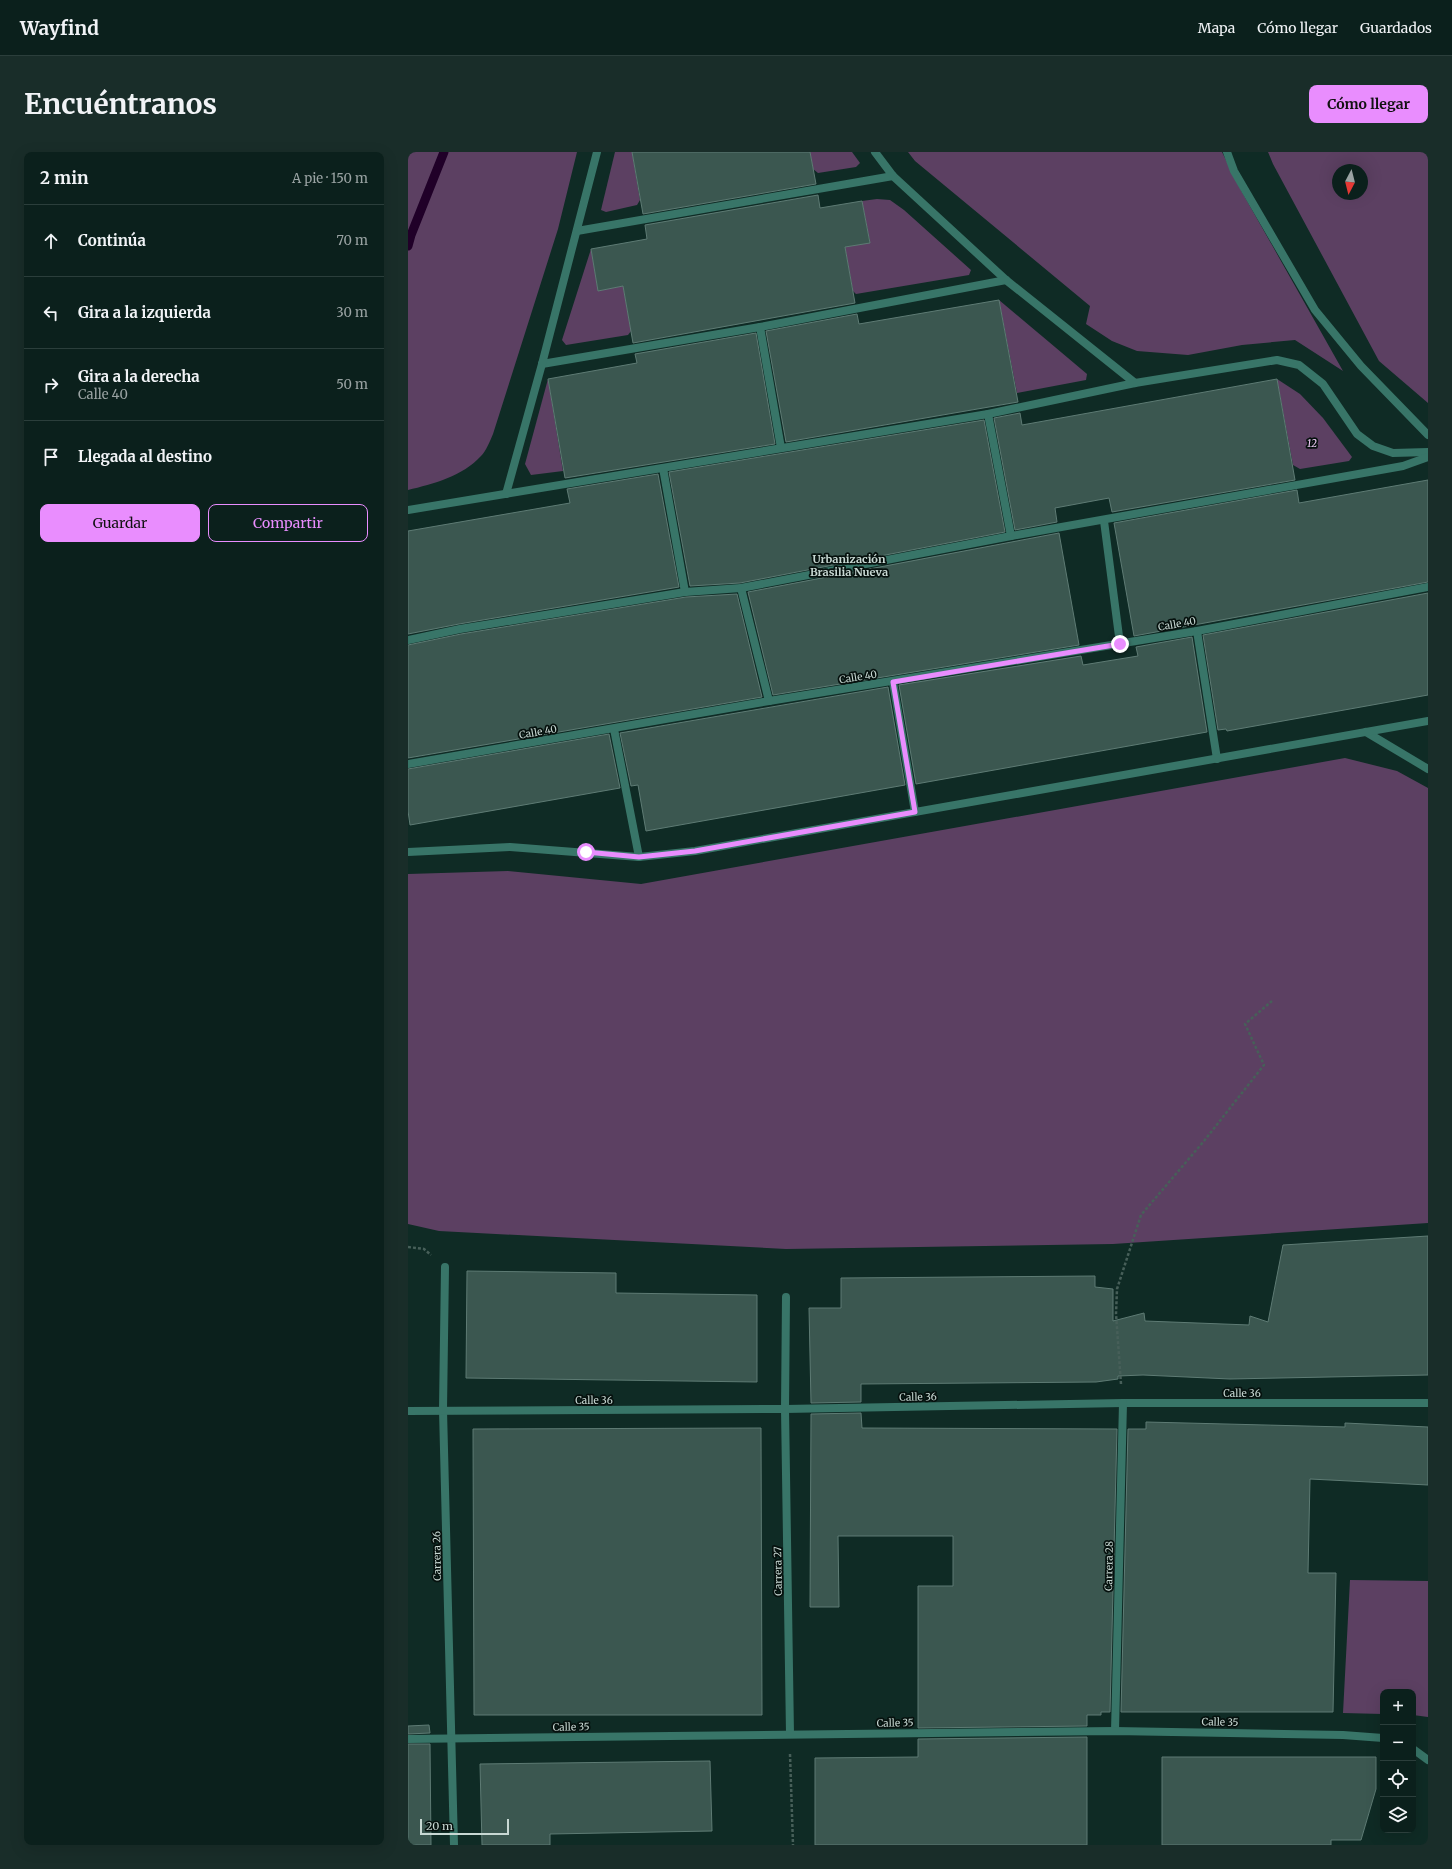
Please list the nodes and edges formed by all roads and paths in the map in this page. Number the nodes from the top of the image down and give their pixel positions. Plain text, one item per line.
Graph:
1 (597, 152) edge
2 (875, 152) edge
3 (1227, 152) edge
4 (893, 176) junction
5 (577, 231) junction
6 (1006, 280) junction
7 (760, 327) junction
8 (542, 364) junction
9 (1135, 383) junction
10 (988, 414) junction
11 (1428, 435) edge
12 (781, 448) junction
13 (1428, 452) edge
14 (1428, 457) edge
15 (663, 468) junction
16 (506, 494) junction
17 (408, 510) edge
18 (1104, 521) junction
19 (1011, 536) junction
20 (1428, 587) edge
21 (741, 588) junction
22 (685, 592) junction
23 (1197, 631) junction
24 (408, 640) edge
25 (1120, 644) junction
26 (893, 682) junction
27 (770, 701) junction
28 (1428, 721) edge
29 (614, 729) junction
30 (1366, 732) junction
31 (1217, 759) junction
32 (408, 764) edge
33 (1428, 769) edge
34 (915, 812) junction
35 (408, 852) edge
36 (639, 857) junction
37 (1272, 1001) dead end
38 (408, 1247) edge
39 (445, 1266) joint
40 (786, 1297) dead end
41 (1123, 1403) junction
42 (1428, 1403) edge
43 (785, 1409) junction
44 (408, 1410) edge
45 (444, 1410) junction
46 (1115, 1730) junction
47 (790, 1734) junction
48 (1380, 1738) edge
49 (451, 1739) junction
50 (408, 1740) edge
51 (1416, 1751) edge
52 (1428, 1760) edge
53 (454, 1845) edge
54 (794, 1845) edge

1 - 5 street
2 - 4 street
3 - 11 street
4 - 5 street
4 - 6 street
5 - 8 street
6 - 7 street
6 - 9 street
7 - 8 street
7 - 12 street
8 - 16 street
9 - 10 street
9 - 13 street
10 - 12 street
10 - 19 street
12 - 15 street
14 - 18 street
15 - 16 street
15 - 22 street
16 - 17 street
18 - 19 street
18 - 25 street
19 - 21 street
20 - 23 street, Calle 40
21 - 22 street
21 - 27 street
22 - 24 street
23 - 25 street, Calle 40
23 - 31 street
25 - 26 street, Calle 40
26 - 27 street, Calle 40
26 - 34 street
27 - 29 street, Calle 40
28 - 30 street
29 - 32 street, Calle 40
29 - 36 street
30 - 31 street
30 - 33 street
31 - 34 street
34 - 36 street
35 - 36 street
37 - 41 path
38 - 39 path
39 - 45 street, Carrera 26
40 - 43 street, Carrera 27
41 - 42 street, Calle 36
41 - 43 street, Calle 36
41 - 46 street, Carrera 28
43 - 45 street, Calle 36
43 - 47 street, Carrera 27
44 - 45 street, Calle 36
45 - 49 street, Carrera 26
46 - 47 street, Calle 35
46 - 48 street, Calle 35
47 - 49 street, Calle 35
47 - 54 path
49 - 50 street, Calle 35
49 - 53 street, Carrera 26
51 - 52 street

